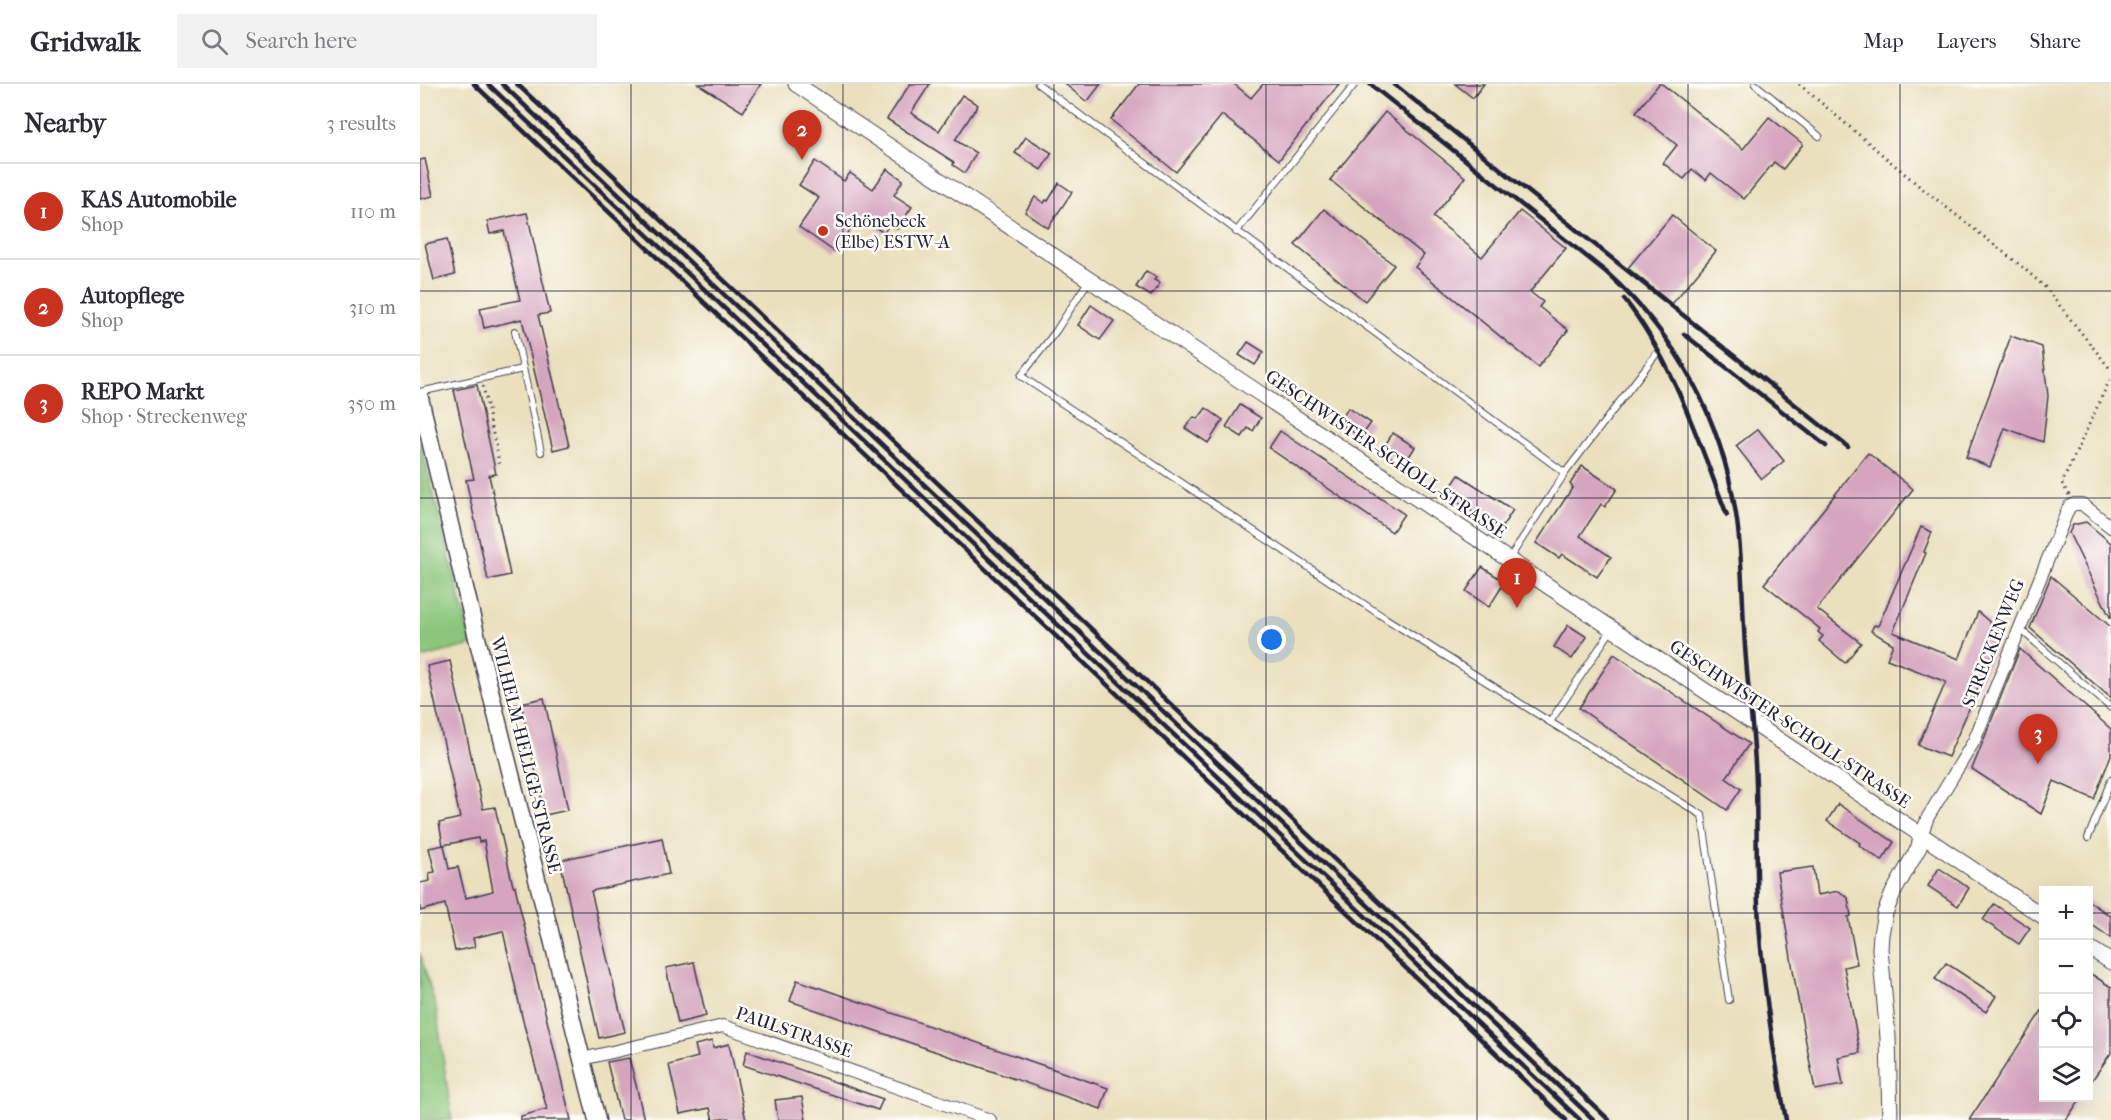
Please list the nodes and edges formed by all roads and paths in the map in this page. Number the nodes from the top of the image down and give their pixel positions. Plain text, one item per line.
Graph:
1 (796, 84) edge
2 (1038, 84) edge
3 (1355, 84) edge
4 (1755, 84) edge
5 (1799, 84) edge
6 (1819, 136) dead end
7 (1236, 232) junction
8 (1089, 280) junction
9 (515, 331) dead end
10 (1658, 353) dead end
11 (523, 369) junction
12 (2111, 370) edge
13 (2111, 377) edge
14 (481, 379) junction
15 (420, 392) edge
16 (420, 398) edge
17 (541, 452) dead end
18 (500, 467) dead end
19 (1565, 474) junction
20 (2074, 504) junction
21 (2111, 527) edge
22 (1509, 559) junction
23 (2019, 627) junction
24 (1612, 629) junction
25 (2111, 708) edge
26 (1550, 722) junction
27 (2111, 780) edge
28 (1921, 835) junction
29 (2088, 838) dead end
30 (2039, 914) edge
31 (2093, 950) edge
32 (2111, 962) edge
33 (1729, 1000) dead end
34 (582, 1059) junction
35 (597, 1120) edge
36 (990, 1120) edge
37 (1890, 1120) edge

1 - 8 street, GESCHWISTER-SCHOLL-STRASSE
2 - 7 lane
3 - 7 lane
4 - 6 lane
5 - 12 path
7 - 19 lane
8 - 22 street, GESCHWISTER-SCHOLL-STRASSE
8 - 26 lane
9 - 11 lane
10 - 19 lane
11 - 14 lane
11 - 17 lane
13 - 20 path
14 - 15 lane
14 - 18 path
16 - 34 main road, WILHELM-HELLGE-STRASSE
19 - 22 lane
20 - 21 street
20 - 23 street, STRECKENWEG
22 - 24 street, GESCHWISTER-SCHOLL-STRASSE
23 - 25 lane
23 - 28 street, STRECKENWEG
24 - 26 lane
24 - 28 street, GESCHWISTER-SCHOLL-STRASSE
26 - 33 lane
27 - 29 lane
28 - 30 street, GESCHWISTER-SCHOLL-STRASSE
28 - 37 street
31 - 32 street
34 - 35 main road, WILHELM-HELLGE-STRASSE
34 - 36 street, PAULSTRASSE

